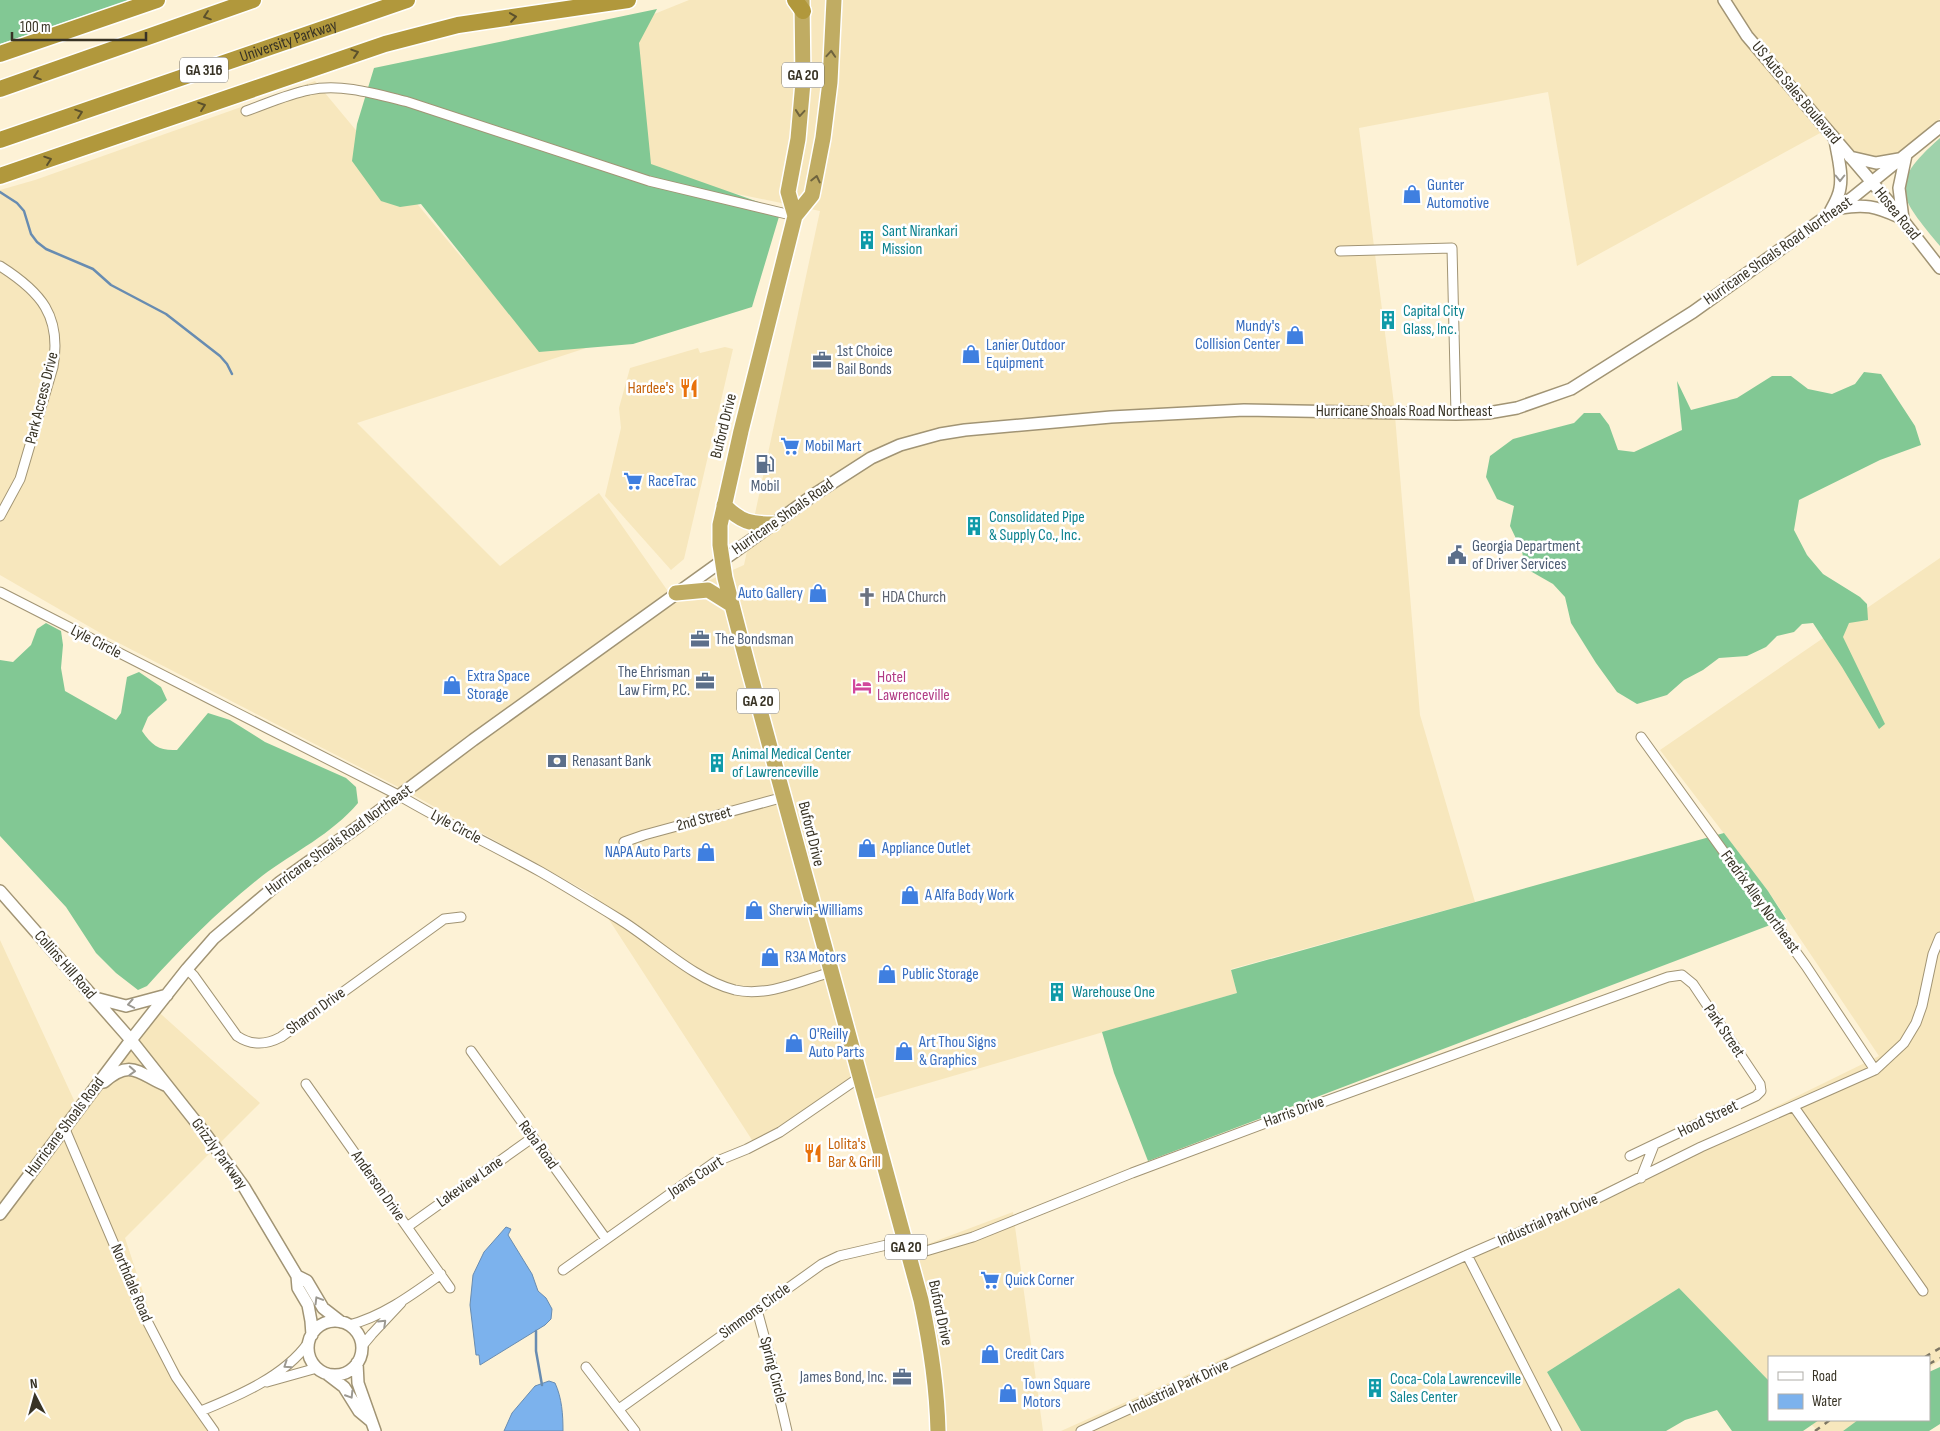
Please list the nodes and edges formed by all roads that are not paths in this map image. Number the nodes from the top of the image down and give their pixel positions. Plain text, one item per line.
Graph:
1 (157, 0) edge
2 (253, 0) edge
3 (407, 0) edge
4 (628, 0) edge
5 (834, 0) edge
6 (1724, 0) edge
7 (800, 4) edge
8 (0, 54) edge
9 (0, 89) edge
10 (246, 111) dead end
11 (1940, 127) edge
12 (1835, 139) junction
13 (0, 140) edge
14 (1905, 156) junction
15 (1850, 157) junction
16 (1, 176) edge
17 (1872, 183) junction
18 (1833, 212) junction
19 (795, 216) junction
20 (1902, 219) junction
21 (1340, 251) dead end
22 (0, 266) edge
23 (1940, 268) edge
24 (1456, 414) junction
25 (1020, 424) joint
26 (724, 505) junction
27 (0, 516) edge
28 (773, 524) junction
29 (722, 560) junction
30 (0, 592) edge
31 (676, 593) junction
32 (732, 605) junction
33 (573, 669) joint
34 (1642, 737) dead end
35 (400, 796) junction
36 (784, 797) junction
37 (624, 842) dead end
38 (0, 890) edge
39 (461, 916) dead end
40 (1940, 937) edge
41 (187, 969) junction
42 (832, 972) junction
43 (1682, 975) joint
44 (166, 994) junction
45 (94, 998) junction
46 (131, 1040) junction
47 (471, 1051) dead end
48 (1875, 1070) junction
49 (860, 1077) junction
50 (306, 1084) dead end
51 (95, 1087) junction
52 (169, 1087) junction
53 (1761, 1091) joint
54 (1794, 1107) junction
55 (64, 1127) junction
56 (532, 1138) junction
57 (1654, 1144) junction
58 (1630, 1156) dead end
59 (1641, 1178) junction
60 (0, 1214) edge
61 (407, 1227) junction
62 (606, 1239) junction
63 (904, 1241) junction
64 (1467, 1255) junction
65 (909, 1256) junction
66 (563, 1270) dead end
67 (441, 1274) junction
68 (297, 1276) junction
69 (450, 1288) dead end
70 (1923, 1291) dead end
71 (405, 1300) junction
72 (757, 1310) junction
73 (345, 1323) junction
74 (310, 1339) junction
75 (362, 1346) junction
76 (358, 1363) junction
77 (586, 1367) dead end
78 (321, 1370) junction
79 (262, 1383) junction
80 (618, 1409) junction
81 (201, 1411) junction
82 (373, 1426) edge
83 (214, 1431) edge
84 (635, 1431) edge
85 (787, 1431) edge
86 (938, 1431) edge
87 (1081, 1431) edge
88 (1557, 1431) edge

1 - 8 highway
2 -> 9 highway
13 -> 3 highway, University Parkway / GA 316
16 -> 4 highway
19 -> 5 highway, Buford Drive / GA 20
6 - 12 street, US Auto Sales Boulevard
7 -> 19 highway, GA 20
10 - 19 street
11 - 14 street, Hurricane Shoals Road Northeast
12 - 15 street, US Auto Sales Boulevard
12 -> 18 street
14 - 15 street
14 - 17 street, Hurricane Shoals Road Northeast
14 - 20 street
15 - 17 street, US Auto Sales Boulevard
17 - 18 street, Hurricane Shoals Road Northeast
17 - 20 street, Hosea Road
18 - 20 street
18 - 24 street, Hurricane Shoals Road Northeast
19 - 26 highway, Buford Drive / GA 20
20 - 23 street, Hosea Road
21 - 24 street
22 - 27 street, Park Access Drive
24 - 25 street, Hurricane Shoals Road Northeast
25 - 28 street, Hurricane Shoals Road
26 - 28 highway
26 - 29 highway, Buford Drive / GA 20
28 - 29 street, Hurricane Shoals Road
29 - 31 street, Hurricane Shoals Road
29 - 32 highway, Buford Drive / GA 20
30 - 35 street, Lyle Circle
31 - 32 highway
31 - 33 street, Hurricane Shoals Road
32 - 36 highway, Buford Drive / GA 20
33 - 35 street, Hurricane Shoals Road Northeast
34 - 48 street, Fredrix Alley Northeast
35 - 41 street, Hurricane Shoals Road Northeast
35 - 42 street, Lyle Circle
36 - 37 street, 2nd Street
36 - 42 highway, Buford Drive / GA 20
38 - 45 street, Collins Hill Road
39 - 41 street, Sharon Drive
40 - 48 street, Industrial Park Drive
41 - 44 street, Hurricane Shoals Road Northeast
42 - 49 highway, Buford Drive / GA 20
43 - 53 street, Park Street
43 - 65 street, Harris Drive
44 -> 45 street
44 - 46 street, Hurricane Shoals Road Northeast
45 - 46 street, Collins Hill Road
46 - 51 street, Hurricane Shoals Road
46 - 52 street, Grizzly Parkway
47 - 56 street, Reba Road
48 - 54 street, Industrial Park Drive
49 - 62 street, Joans Court
49 - 63 highway, Buford Drive / GA 20
50 - 61 street, Anderson Drive
51 -> 52 street
51 - 55 street, Hurricane Shoals Road
52 - 68 street, Grizzly Parkway
53 - 57 street, Hood Street
54 - 59 street, Industrial Park Drive
54 - 70 street
55 - 60 street, Hurricane Shoals Road
55 - 81 street, Northdale Road
56 - 61 street, Lakeview Lane
56 - 62 street, Reba Road
57 - 58 street, Hood Street
57 - 59 street
59 - 64 street, Industrial Park Drive
61 - 67 street, Anderson Drive
62 - 66 street, Joans Court
63 - 65 highway, Buford Drive / GA 20
63 - 72 street, Simmons Circle
64 - 87 street, Industrial Park Drive
64 - 88 street
65 - 86 highway, Buford Drive / GA 20
67 - 69 street, Anderson Drive
67 - 71 street
73 -> 68 street, Grizzly Parkway
68 - 74 street, Grizzly Parkway
71 - 73 street
75 -> 71 street
72 - 80 street, Simmons Circle
72 - 85 street, Spring Circle
73 - 74 street
73 - 75 street
74 - 78 street
74 -> 79 street
75 - 76 street
76 - 78 street
76 - 82 street
77 - 80 street
78 - 79 street
78 -> 82 street
79 - 81 street
80 - 84 street
81 - 83 street, Northdale Road

